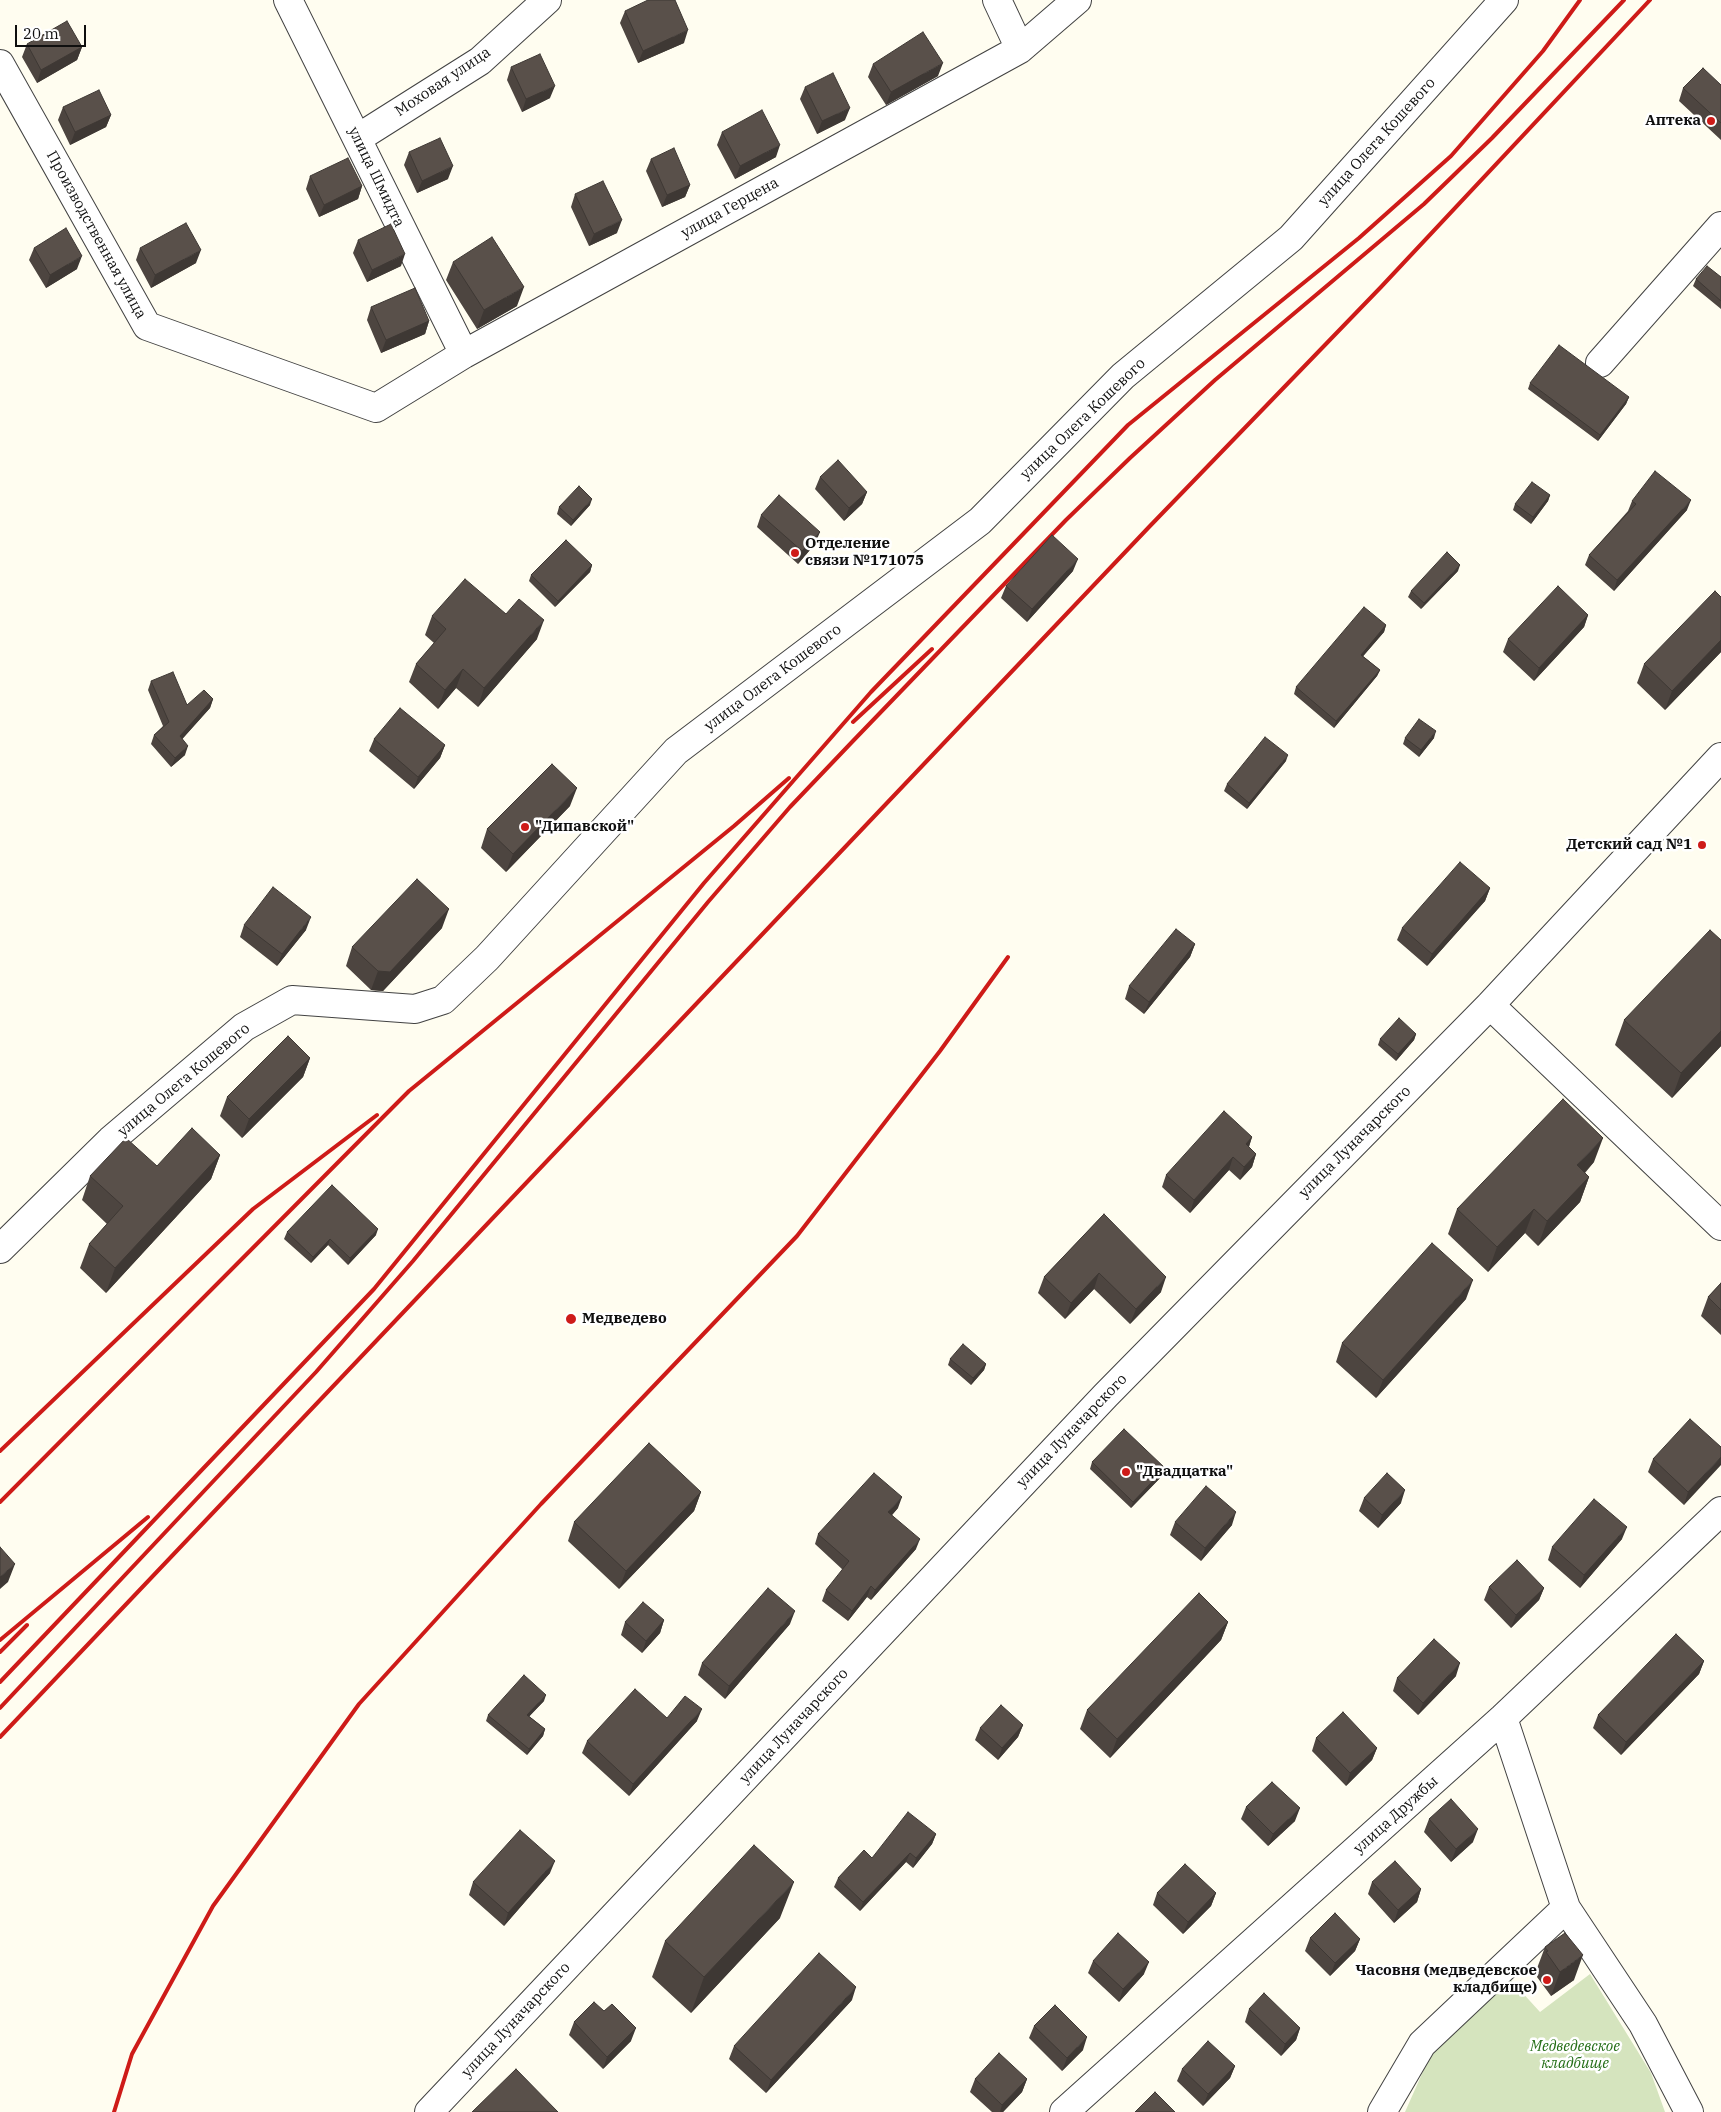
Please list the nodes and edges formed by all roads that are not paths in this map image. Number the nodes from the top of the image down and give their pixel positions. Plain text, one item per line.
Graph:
1 (288, 0) edge
2 (547, 0) edge
3 (997, 0) edge
4 (1077, 0) edge
5 (1504, 0) edge
6 (1020, 49) junction
7 (0, 64) edge
8 (358, 138) junction
9 (1721, 226) edge
10 (464, 354) junction
11 (1600, 364) dead end
12 (376, 408) joint
13 (1721, 757) edge
14 (1490, 1005) junction
15 (1721, 1226) edge
16 (0, 1249) edge
17 (1721, 1511) edge
18 (1503, 1718) junction
19 (1566, 1908) junction
20 (429, 2112) edge
21 (1064, 2112) edge
22 (1382, 2112) edge
23 (1689, 2112) edge

1 - 8 street, улица Шмидта
2 - 8 street, Моховая улица
3 - 6 street
4 - 6 street, улица Герцена
5 - 16 street, улица Олега Кошевого
6 - 10 street, улица Герцена
7 - 12 street, Производственная улица
8 - 10 street, улица Шмидта
9 - 11 street
10 - 12 street, улица Герцена
13 - 14 street, улица Луначарского
14 - 15 street
14 - 20 street, улица Луначарского
17 - 18 street, улица Дружбы
18 - 19 street
18 - 21 street, улица Дружбы
19 - 22 street
19 - 23 street

